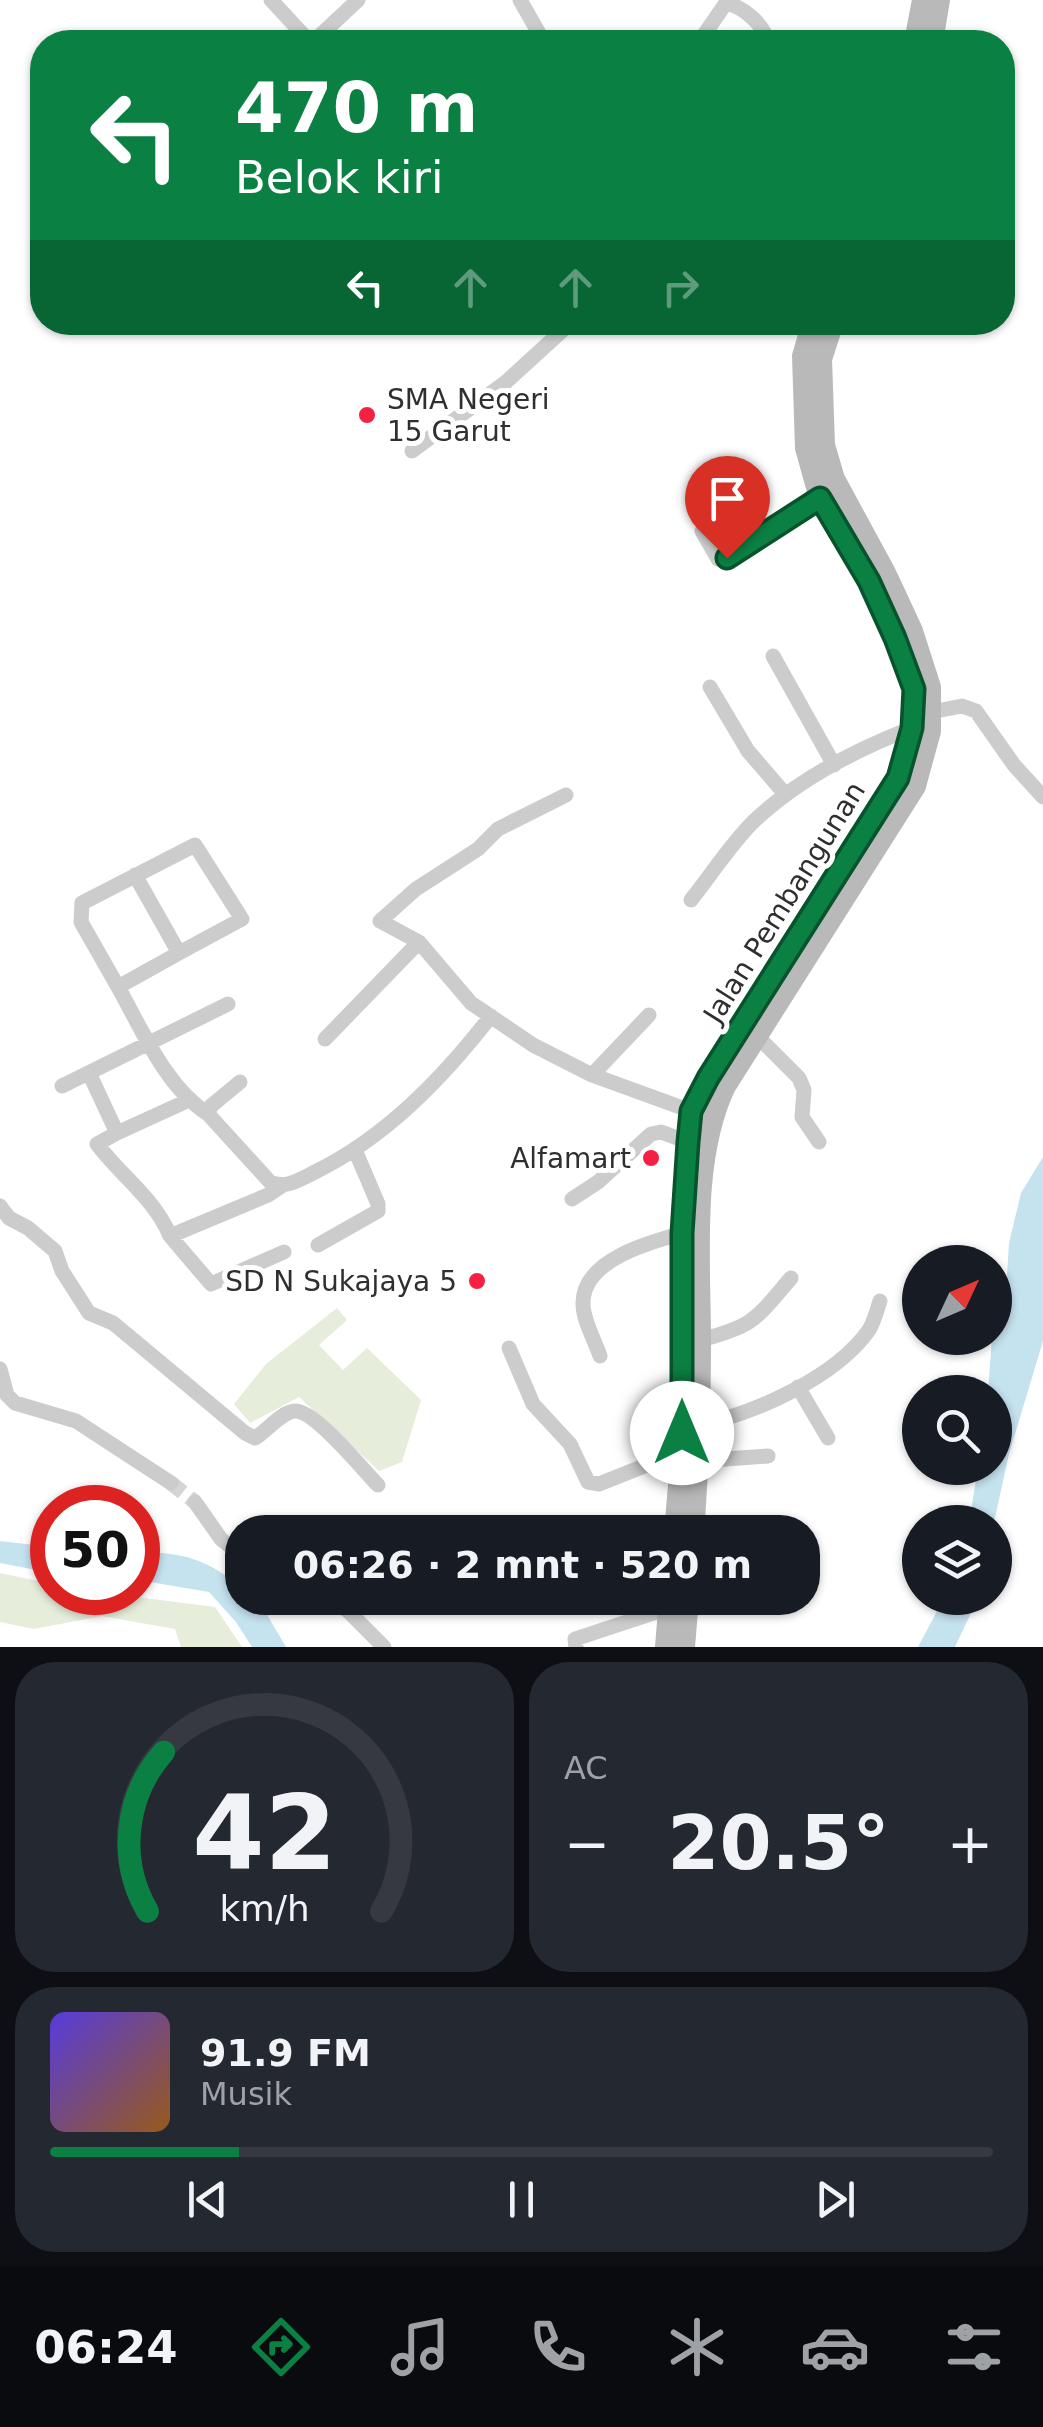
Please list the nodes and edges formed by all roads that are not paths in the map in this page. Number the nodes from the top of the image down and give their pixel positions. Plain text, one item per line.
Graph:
1 (271, 0) edge
2 (358, 0) edge
3 (520, 0) edge
4 (923, 0) edge
5 (938, 0) edge
6 (300, 30) edge
7 (325, 30) edge
8 (537, 30) edge
9 (707, 30) edge
10 (764, 30) edge
11 (917, 30) edge
12 (934, 30) edge
13 (553, 335) edge
14 (812, 335) edge
15 (817, 335) edge
16 (412, 451) dead end
17 (820, 498) junction
18 (702, 531) dead end
19 (773, 656) dead end
20 (710, 687) dead end
21 (931, 712) junction
22 (912, 728) junction
23 (834, 765) junction
24 (785, 794) junction
25 (566, 795) dead end
26 (1043, 797) edge
27 (135, 876) junction
28 (690, 900) dead end
29 (419, 942) junction
30 (179, 954) junction
31 (118, 988) junction
32 (771, 996) junction
33 (228, 1004) dead end
34 (491, 1016) junction
35 (649, 1016) dead end
36 (757, 1036) junction
37 (325, 1039) dead end
38 (150, 1044) junction
39 (89, 1073) junction
40 (592, 1075) junction
41 (240, 1082) dead end
42 (62, 1086) dead end
43 (188, 1101) junction
44 (691, 1111) junction
45 (208, 1114) junction
46 (117, 1133) junction
47 (688, 1142) junction
48 (819, 1142) dead end
49 (355, 1150) junction
50 (283, 1185) junction
51 (572, 1199) dead end
52 (0, 1206) edge
53 (691, 1231) junction
54 (170, 1236) junction
55 (318, 1245) dead end
56 (284, 1252) dead end
57 (791, 1278) dead end
58 (880, 1301) dead end
59 (700, 1340) junction
60 (509, 1348) dead end
61 (600, 1356) dead end
62 (0, 1369) edge
63 (798, 1387) junction
64 (700, 1425) junction
65 (828, 1438) dead end
66 (693, 1454) junction
67 (768, 1456) dead end
68 (171, 1483) tunnel mouth
69 (378, 1485) dead end
70 (195, 1502) tunnel mouth
71 (679, 1515) edge
72 (693, 1515) edge
73 (225, 1543) edge
74 (352, 1615) edge
75 (639, 1615) edge
76 (673, 1615) edge
77 (678, 1615) edge
78 (384, 1647) edge
79 (576, 1647) edge
80 (666, 1647) edge
81 (684, 1647) edge

1 - 6 street
2 - 7 street
3 - 8 street
4 - 11 main road
5 - 12 main road
9 - 10 street
13 - 16 street
14 - 17 main road, Jalan Pembangunan
15 - 21 main road, Jalan Pembangunan
17 - 18 street
17 - 22 main road, Jalan Pembangunan
19 - 23 street
20 - 24 street
21 - 26 street
21 - 32 main road, Jalan Pembangunan
22 - 23 street
22 - 32 main road, Jalan Pembangunan
23 - 24 street
24 - 28 street
25 - 29 street
27 - 30 street
27 - 30 street
27 - 31 street
29 - 34 street
29 - 37 street
30 - 31 street
31 - 38 street
32 - 36 main road, Jalan Pembangunan
32 - 44 main road, Jalan Pembangunan
33 - 38 street
34 - 40 street
34 - 49 street
35 - 40 street
36 - 48 street
36 - 53 main road, Jalan Pembangunan
38 - 39 street
38 - 43 street
39 - 42 street
39 - 46 street
40 - 44 street
41 - 45 street
43 - 45 street
43 - 46 street
44 - 47 main road, Jalan Pembangunan
45 - 50 street
46 - 54 street
47 - 51 street
47 - 53 main road, Jalan Pembangunan
49 - 50 street
49 - 55 street
50 - 54 street
52 - 69 street
53 - 59 main road, Jalan Pembangunan
53 - 61 street
53 - 66 main road, Jalan Pembangunan
54 - 56 street
57 - 59 street
58 - 63 street
59 - 64 main road, Jalan Pembangunan
60 - 66 street
62 - 68 street
63 - 64 street
63 - 65 street
64 - 66 main road, Jalan Pembangunan
66 - 67 street
66 - 71 main road, Jalan Pembangunan
66 - 72 main road, Jalan Pembangunan
70 - 73 street
74 - 78 street
75 - 79 street
76 - 80 main road
77 - 81 main road

